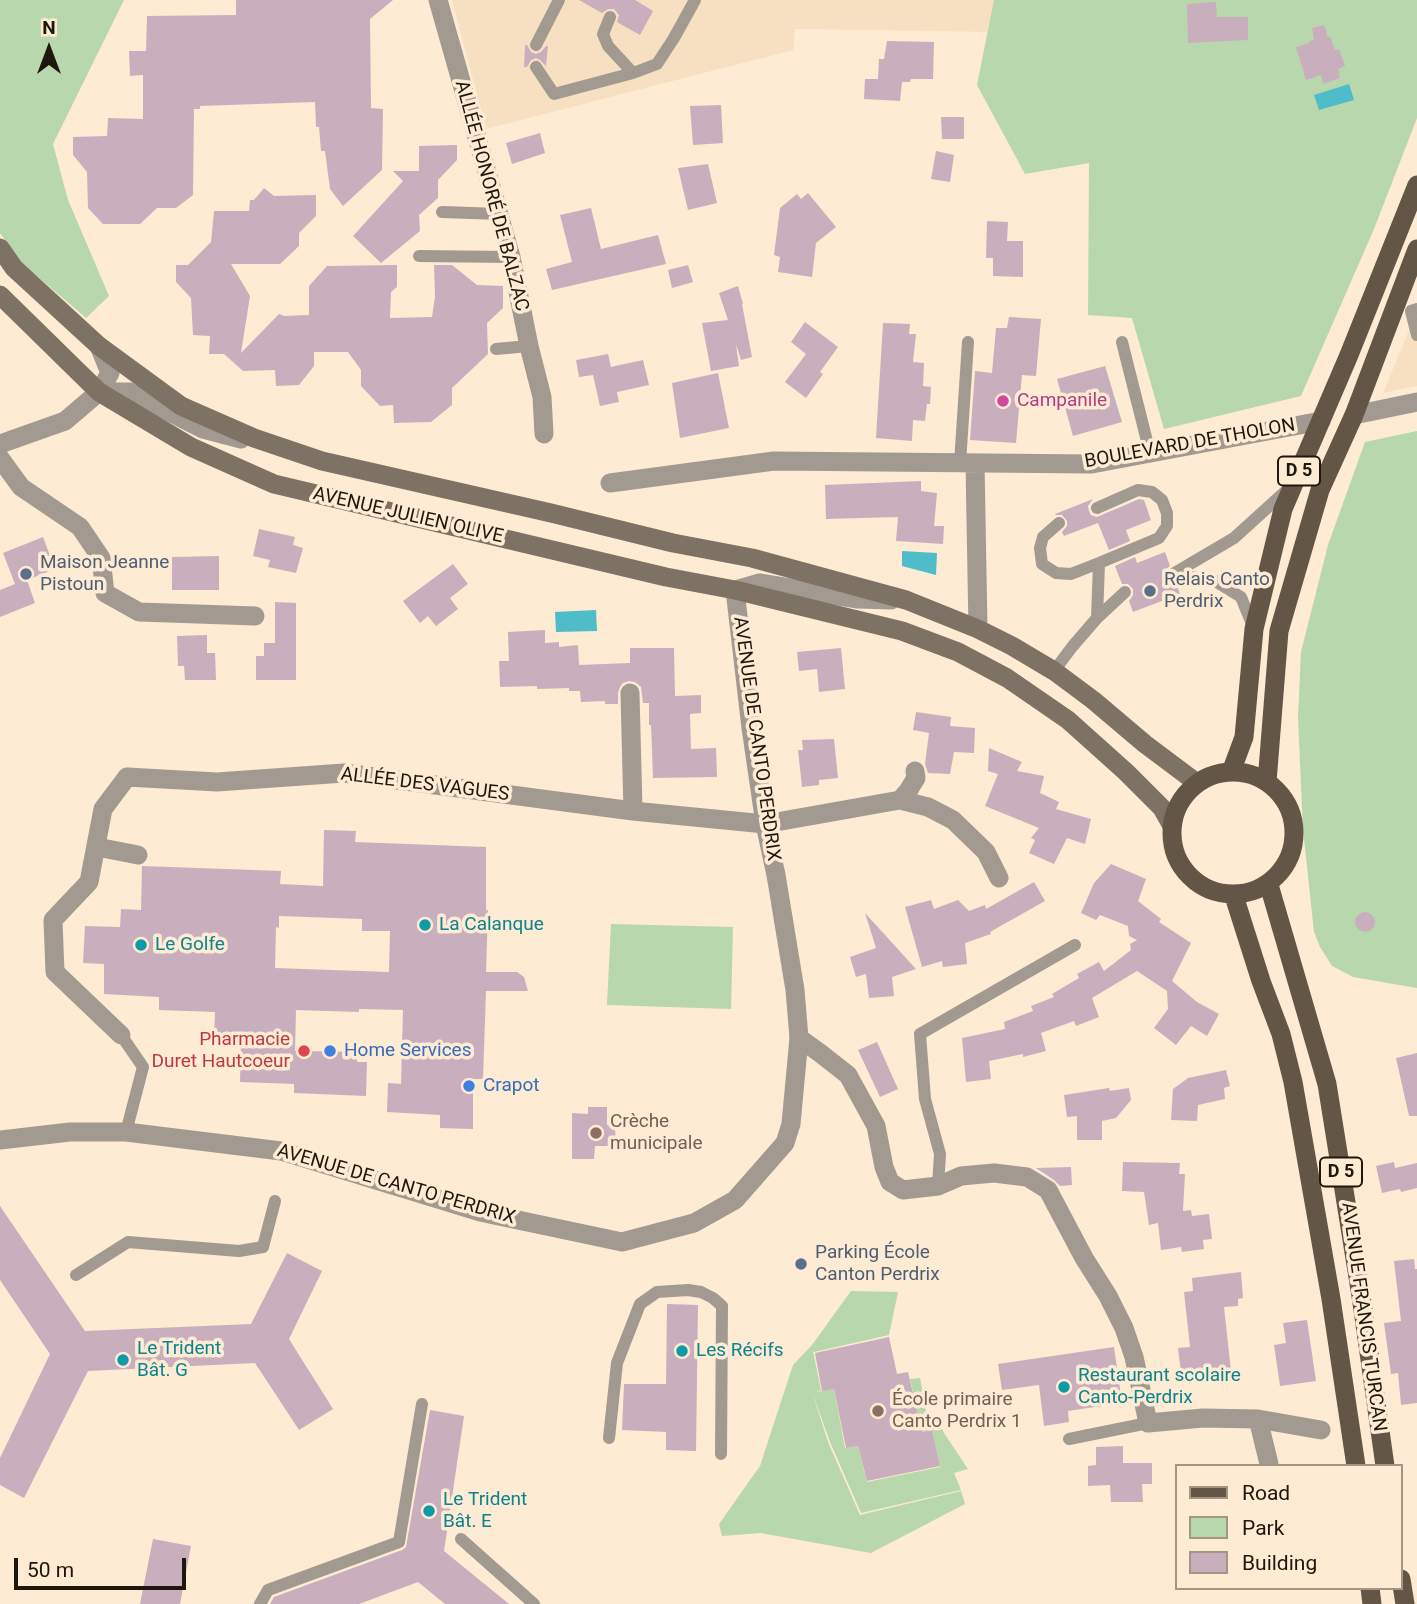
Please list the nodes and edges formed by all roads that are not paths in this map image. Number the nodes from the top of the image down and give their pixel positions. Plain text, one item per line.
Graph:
1 (438, 0) edge
2 (559, 0) edge
3 (695, 0) edge
4 (610, 18) dead end
5 (536, 45) dead end
6 (536, 67) dead end
7 (633, 73) junction
8 (1417, 185) edge
9 (442, 212) dead end
10 (499, 214) junction
11 (0, 248) edge
12 (1417, 249) edge
13 (419, 256) dead end
14 (511, 257) junction
15 (0, 295) edge
16 (1417, 309) edge
17 (1417, 335) edge
18 (968, 342) dead end
19 (1122, 342) dead end
20 (99, 345) junction
21 (529, 345) junction
22 (496, 349) dead end
23 (99, 392) junction
24 (1417, 402) edge
25 (1354, 415) junction
26 (1321, 421) junction
27 (544, 434) dead end
28 (0, 444) edge
29 (1150, 453) junction
30 (303, 455) junction
31 (0, 458) edge
32 (967, 463) junction
33 (610, 483) dead end
34 (1293, 484) junction
35 (1097, 508) dead end
36 (1059, 523) dead end
37 (1099, 563) junction
38 (735, 590) junction
39 (1125, 592) dead end
40 (906, 600) junction
41 (255, 616) dead end
42 (1097, 618) junction
43 (978, 629) junction
44 (1254, 629) junction
45 (1054, 671) junction
46 (630, 693) dead end
47 (915, 771) dead end
48 (1231, 772) junction
49 (1267, 782) junction
50 (1197, 783) junction
51 (900, 800) junction
52 (633, 811) junction
53 (765, 824) junction
54 (1171, 824) junction
55 (97, 846) junction
56 (138, 855) dead end
57 (999, 878) dead end
58 (1269, 885) junction
59 (1234, 896) junction
60 (1075, 945) dead end
61 (121, 1035) joint
62 (799, 1038) junction
63 (126, 1132) junction
64 (0, 1140) edge
65 (938, 1186) junction
66 (275, 1201) dead end
67 (76, 1275) dead end
68 (422, 1404) dead end
69 (1258, 1419) junction
70 (1148, 1423) junction
71 (1321, 1430) dead end
72 (609, 1438) dead end
73 (1069, 1439) dead end
74 (721, 1454) dead end
75 (1269, 1464) dead end
76 (1356, 1464) edge
77 (1385, 1464) edge
78 (461, 1539) dead end
79 (260, 1604) edge
80 (534, 1604) edge

1 - 10 street, ALLÉE HONORÉ DE BALZAC
2 - 5 lane
3 - 7 lane
4 - 7 lane
6 - 7 lane
8 - 26 main road, D 5
9 - 10 lane
10 - 14 street, ALLÉE HONORÉ DE BALZAC
11 - 20 main road, AVENUE JULIEN OLIVE
12 - 25 main road, D 5
13 - 14 lane
14 - 21 street, ALLÉE HONORÉ DE BALZAC
15 - 23 main road, AVENUE JULIEN OLIVE
16 - 17 lane
18 - 32 lane
19 - 29 lane
20 - 23 street
20 - 30 main road, AVENUE JULIEN OLIVE
21 - 22 lane
21 - 27 street, ALLÉE HONORÉ DE BALZAC
23 - 28 street
23 - 30 street, AVENUE JULIEN OLIVE
23 - 38 main road, AVENUE JULIEN OLIVE
24 - 25 street
25 - 49 main road, D 5
26 - 29 street, BOULEVARD DE THOLON
26 - 34 main road, D 5
29 - 32 street, BOULEVARD DE THOLON
30 - 40 main road, AVENUE JULIEN OLIVE
31 - 41 street
32 - 33 street, BOULEVARD DE THOLON
32 - 43 street
34 - 44 main road, D 5
34 - 44 lane
35 - 37 lane
36 - 37 lane
37 - 42 lane
38 - 40 street, AVENUE JULIEN OLIVE
38 - 53 street, AVENUE DE CANTO PERDRIX
38 - 54 main road, AVENUE JULIEN OLIVE
39 - 42 lane
40 - 43 main road, AVENUE JULIEN OLIVE
42 - 45 lane
43 - 45 main road, AVENUE JULIEN OLIVE
44 - 48 main road, D 5
45 - 50 main road, AVENUE JULIEN OLIVE
46 - 52 street
47 - 51 street
48 - 49 main road
48 - 50 main road
49 - 58 main road
50 - 54 main road
51 - 53 street, ALLÉE DES VAGUES
51 - 57 street, ALLÉE DES VAGUES
52 - 53 street, ALLÉE DES VAGUES
52 - 55 street, ALLÉE DES VAGUES
53 - 62 street, AVENUE DE CANTO PERDRIX
54 - 59 main road
55 - 56 street
55 - 61 street, ALLÉE DES VAGUES
58 - 59 main road
58 - 77 main road, AVENUE FRANCIS TURCAN / D 5
59 - 76 main road, AVENUE FRANCIS TURCAN / D 5
60 - 65 lane
61 - 63 lane
62 - 63 street, AVENUE DE CANTO PERDRIX
62 - 65 street
63 - 64 street, AVENUE DE CANTO PERDRIX
65 - 70 street
66 - 67 lane
68 - 79 lane
69 - 70 street
69 - 71 street
69 - 75 street
70 - 73 lane
72 - 74 lane
78 - 80 lane

